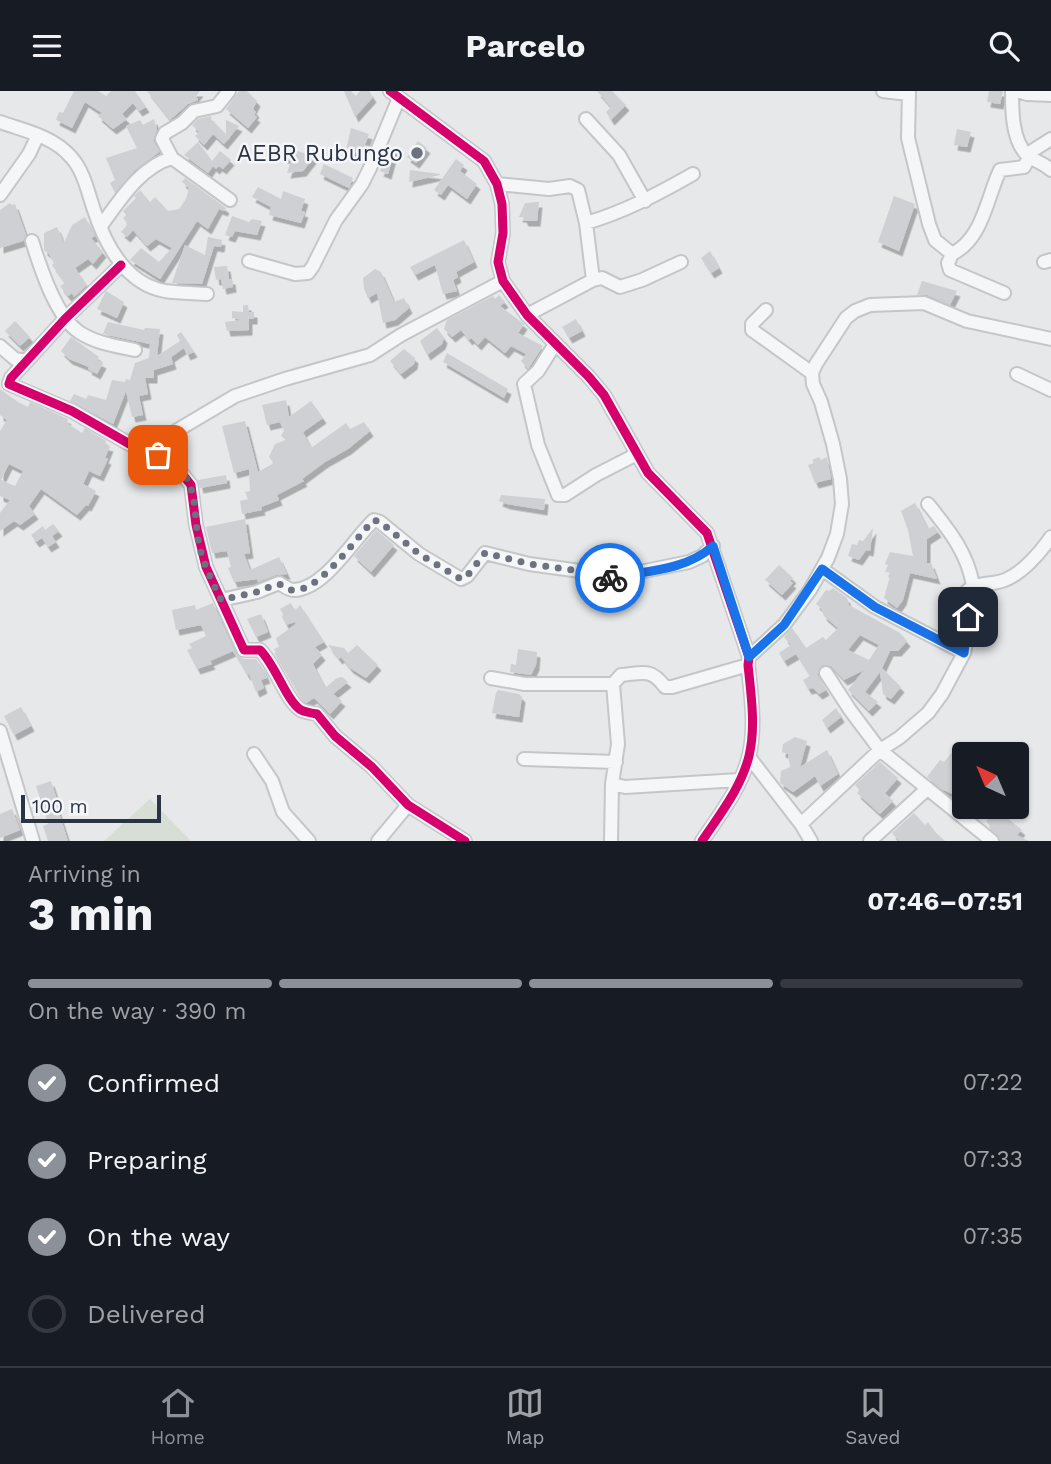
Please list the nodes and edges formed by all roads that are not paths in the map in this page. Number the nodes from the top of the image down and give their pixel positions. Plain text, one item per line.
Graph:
1 (229, 91) edge
2 (883, 91) edge
3 (1012, 91) edge
4 (1018, 91) edge
5 (908, 93) edge
6 (394, 95) edge
7 (1051, 95) edge
8 (586, 119) dead end
9 (0, 122) edge
10 (38, 135) junction
11 (1051, 139) edge
12 (1028, 156) junction
13 (172, 158) junction
14 (1051, 170) edge
15 (693, 174) dead end
16 (497, 184) junction
17 (0, 195) edge
18 (230, 199) dead end
19 (645, 201) junction
20 (586, 223) junction
21 (101, 226) junction
22 (32, 241) dead end
23 (952, 254) junction
24 (249, 261) dead end
25 (681, 263) dead end
26 (121, 265) junction
27 (593, 280) junction
28 (503, 281) junction
29 (1004, 293) dead end
30 (207, 294) dead end
31 (766, 310) dead end
32 (527, 315) junction
33 (65, 319) junction
34 (1051, 339) edge
35 (555, 344) junction
36 (0, 346) edge
37 (135, 350) dead end
38 (27, 361) junction
39 (812, 373) junction
40 (1017, 374) dead end
41 (1051, 390) edge
42 (637, 454) junction
43 (158, 455) junction
44 (928, 504) dead end
45 (1051, 537) edge
46 (713, 546) junction
47 (822, 569) junction
48 (973, 586) junction
49 (221, 600) junction
50 (964, 653) junction
51 (749, 661) junction
52 (826, 673) dead end
53 (491, 678) dead end
54 (613, 684) junction
55 (0, 731) edge
56 (880, 750) junction
57 (254, 754) dead end
58 (749, 757) junction
59 (524, 759) dead end
60 (616, 762) junction
61 (739, 780) junction
62 (612, 784) junction
63 (927, 789) junction
64 (408, 805) junction
65 (801, 824) junction
66 (700, 840) edge
67 (33, 841) edge
68 (309, 841) edge
69 (378, 841) edge
70 (465, 841) edge
71 (611, 841) edge
72 (811, 841) edge
73 (870, 841) edge
74 (992, 841) edge

1 - 13 street
2 - 5 street
3 - 12 street
4 - 7 street
5 - 23 street
6 - 16 street
6 - 24 street
8 - 19 street
9 - 10 street
10 - 17 street
10 - 21 street
11 - 12 street
12 - 14 street
12 - 23 street
13 - 18 street
13 - 21 street
15 - 19 street
16 - 20 street
16 - 28 street
19 - 20 street
20 - 27 street
21 - 26 street
22 - 33 street
23 - 29 street
25 - 27 street
26 - 30 street
26 - 33 street
27 - 32 street
28 - 32 street
28 - 43 street
31 - 39 street
32 - 35 street
33 - 37 street
33 - 38 street
34 - 39 street
35 - 42 street
35 - 42 street
36 - 38 street
38 - 43 street
39 - 47 street
40 - 41 street
42 - 46 street
43 - 49 street
44 - 48 street
45 - 48 street
46 - 49 street
46 - 51 street
47 - 50 street
47 - 51 street
48 - 50 street
49 - 64 street
50 - 56 street
51 - 54 street
51 - 58 street
52 - 56 street
53 - 54 street
54 - 60 street
55 - 67 street
56 - 63 street
56 - 65 street
57 - 68 street
58 - 61 street
58 - 65 street
59 - 60 street
60 - 62 street
61 - 62 street
61 - 66 street
62 - 71 street
63 - 73 street
63 - 74 street
64 - 69 street
64 - 70 street
65 - 72 street

